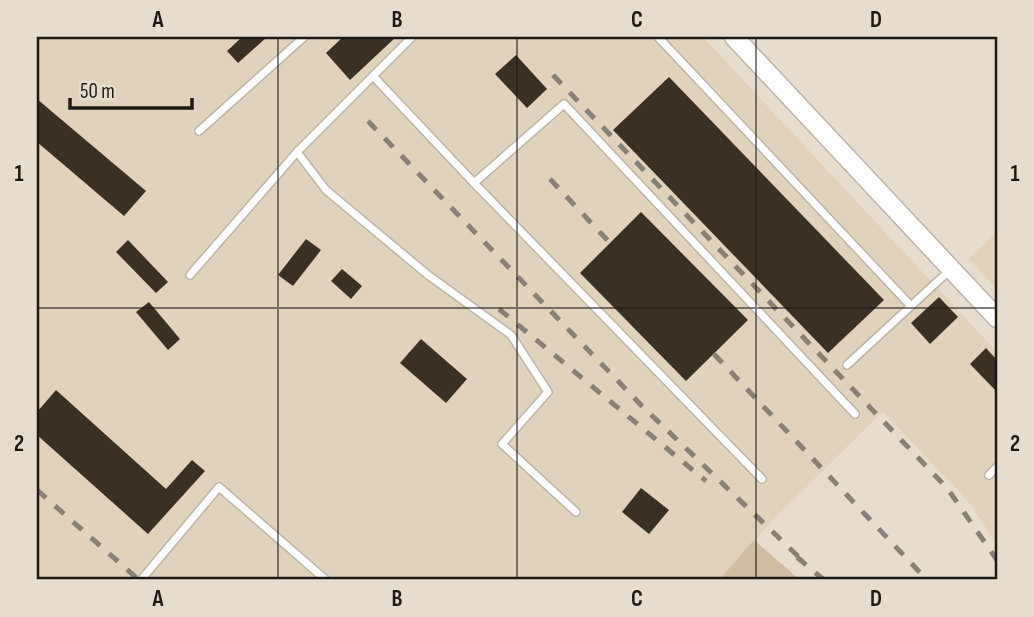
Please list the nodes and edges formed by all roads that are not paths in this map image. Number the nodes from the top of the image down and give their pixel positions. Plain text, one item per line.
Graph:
1 (304, 37) edge
2 (412, 37) edge
3 (658, 37) edge
4 (734, 37) edge
5 (373, 76) junction
6 (200, 131) dead end
7 (297, 152) junction
8 (474, 183) junction
9 (951, 269) junction
10 (190, 275) dead end
11 (911, 306) junction
12 (997, 318) edge
13 (847, 365) dead end
14 (855, 414) dead end
15 (997, 467) edge
16 (989, 475) dead end
17 (762, 479) dead end
18 (576, 512) dead end
19 (141, 580) edge
20 (326, 580) edge

1 - 6 lane
2 - 5 lane
3 - 11 lane
4 - 9 street
5 - 7 lane
5 - 8 lane
7 - 10 lane
7 - 18 lane
8 - 14 lane
8 - 17 lane
9 - 11 lane
9 - 12 street
11 - 13 lane
15 - 16 lane
19 - 20 lane

